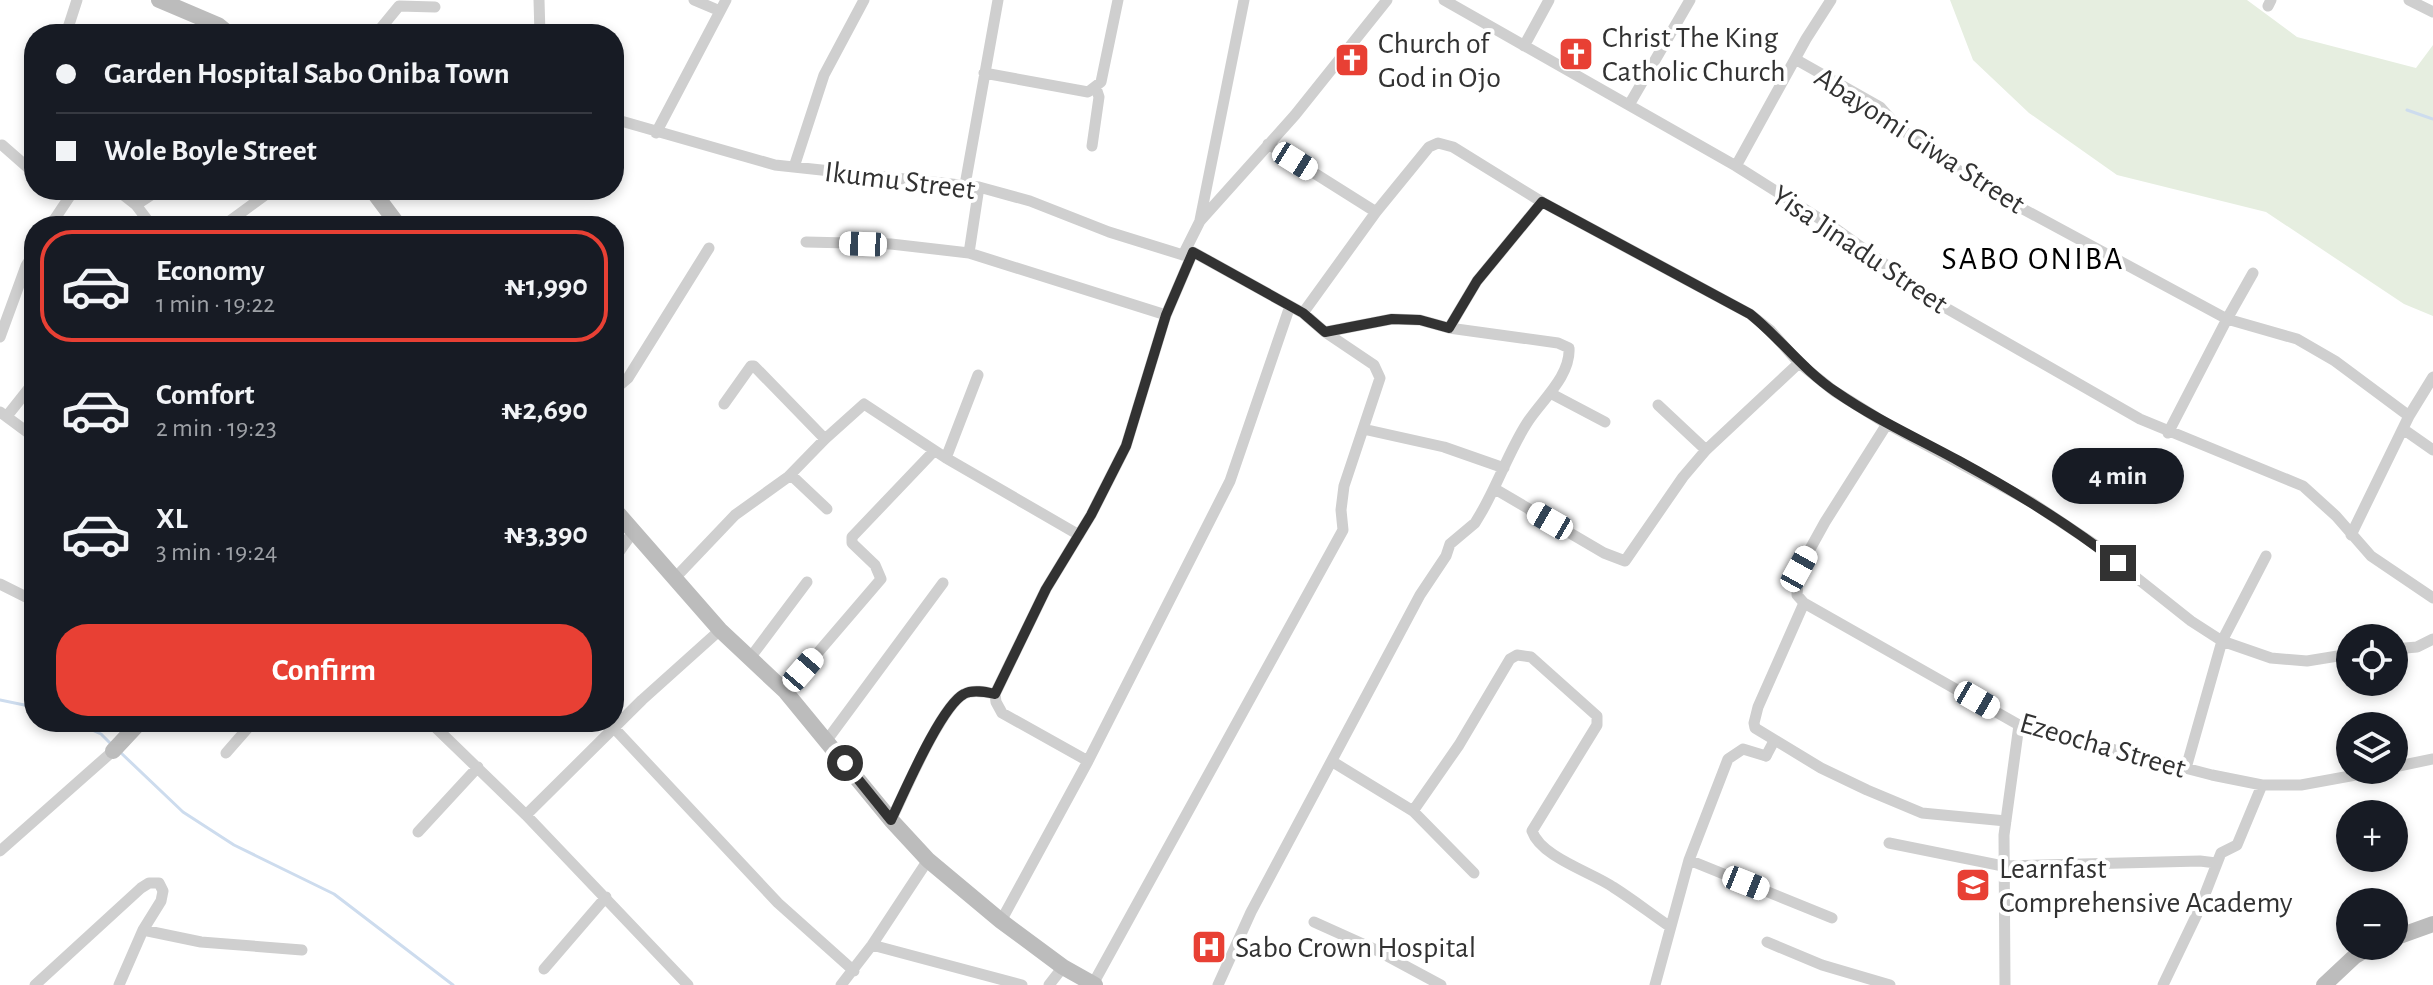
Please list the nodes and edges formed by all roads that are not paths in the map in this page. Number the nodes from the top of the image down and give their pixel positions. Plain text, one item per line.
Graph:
1 (77, 0) edge
2 (159, 0) edge
3 (539, 0) edge
4 (694, 0) edge
5 (864, 0) edge
6 (998, 0) edge
7 (1118, 0) edge
8 (1244, 0) edge
9 (1387, 0) edge
10 (1444, 0) edge
11 (1549, 0) edge
12 (1690, 0) edge
13 (1831, 0) edge
14 (2409, 0) edge
15 (723, 6) edge
16 (435, 7) dead end
17 (2433, 12) edge
18 (69, 24) edge
19 (216, 24) edge
20 (384, 24) edge
21 (540, 24) edge
22 (1524, 46) junction
23 (1795, 59) junction
24 (984, 73) junction
25 (1096, 88) junction
26 (1629, 105) junction
27 (624, 122) edge
28 (656, 133) junction
29 (1268, 144) junction
30 (2, 145) edge
31 (1092, 146) dead end
32 (24, 164) edge
33 (1736, 166) junction
34 (794, 167) junction
35 (965, 185) junction
36 (979, 187) junction
37 (130, 200) edge
38 (144, 200) edge
39 (258, 200) edge
40 (1542, 202) junction
41 (136, 205) junction
42 (1376, 212) junction
43 (144, 216) edge
44 (237, 216) edge
45 (1200, 221) junction
46 (806, 242) dead end
47 (709, 248) dead end
48 (969, 253) junction
49 (1188, 254) junction
50 (24, 271) edge
51 (2253, 273) dead end
52 (1290, 306) junction
53 (1303, 313) junction
54 (1166, 315) junction
55 (2227, 319) junction
56 (1449, 328) junction
57 (1325, 332) junction
58 (0, 337) edge
59 (1799, 363) junction
60 (978, 375) dead end
61 (2433, 377) edge
62 (624, 381) edge
63 (24, 393) edge
64 (1550, 393) junction
65 (724, 404) dead end
66 (1658, 405) dead end
67 (4, 414) edge
68 (2409, 416) junction
69 (1605, 422) dead end
70 (1887, 424) junction
71 (24, 429) edge
72 (1363, 429) junction
73 (2403, 429) junction
74 (2168, 433) junction
75 (825, 439) junction
76 (1706, 450) junction
77 (2433, 450) edge
78 (934, 451) junction
79 (946, 458) junction
80 (1504, 468) junction
81 (791, 475) junction
82 (1495, 489) junction
83 (827, 509) dead end
84 (624, 521) edge
85 (633, 532) junction
86 (1079, 535) junction
87 (2351, 535) junction
88 (624, 545) edge
89 (2266, 556) dead end
90 (675, 578) junction
91 (807, 582) dead end
92 (943, 583) dead end
93 (0, 584) edge
94 (24, 596) edge
95 (2433, 598) edge
96 (1804, 603) junction
97 (720, 630) junction
98 (2433, 639) edge
99 (2222, 641) junction
100 (2408, 648) edge
101 (2336, 656) edge
102 (750, 658) junction
103 (785, 691) junction
104 (995, 694) junction
105 (624, 719) edge
106 (2019, 725) junction
107 (131, 732) edge
108 (244, 732) edge
109 (441, 732) edge
110 (610, 732) edge
111 (618, 732) edge
112 (827, 740) junction
113 (1775, 742) junction
114 (113, 751) joint
115 (226, 753) dead end
116 (2433, 759) edge
117 (1088, 761) junction
118 (1333, 762) junction
119 (2408, 764) edge
120 (478, 767) junction
121 (2186, 768) junction
122 (2336, 779) edge
123 (2262, 785) junction
124 (1413, 811) junction
125 (526, 815) junction
126 (891, 820) junction
127 (2005, 827) junction
128 (418, 832) dead end
129 (1889, 843) dead end
130 (0, 851) edge
131 (2218, 858) junction
132 (928, 860) junction
133 (1689, 860) junction
134 (2003, 866) junction
135 (1474, 873) dead end
136 (606, 897) junction
137 (1832, 918) dead end
138 (1001, 921) junction
139 (1314, 922) dead end
140 (2433, 924) edge
141 (1669, 926) junction
142 (143, 930) junction
143 (2408, 933) edge
144 (1767, 942) dead end
145 (872, 945) junction
146 (302, 950) dead end
147 (2351, 960) edge
148 (1063, 967) junction
149 (544, 969) dead end
150 (854, 971) junction
151 (1094, 984) edge
152 (35, 985) edge
153 (119, 985) edge
154 (688, 985) edge
155 (841, 985) edge
156 (1022, 985) edge
157 (1049, 985) edge
158 (1218, 985) edge
159 (1441, 985) edge
160 (1655, 985) edge
161 (1890, 985) edge
162 (2005, 985) edge
163 (2163, 985) edge
164 (2324, 985) edge

1 - 18 street
2 - 19 main road
3 - 21 street
4 - 15 street
5 - 34 street
6 - 24 street
7 - 25 street
8 - 45 street
9 - 29 street
10 - 22 street, Yisa Jinadu Street
11 - 22 street
12 - 26 street
13 - 23 street
14 - 17 street
15 - 28 street
16 - 20 street
22 - 26 street, Yisa Jinadu Street
23 - 33 street
23 - 55 street, Abayomi Giwa Street
24 - 25 street
24 - 35 street
25 - 31 street
26 - 33 street, Yisa Jinadu Street
27 - 28 street, Ikumu Street
28 - 34 street, Ikumu Street
29 - 42 street
29 - 45 street
30 - 32 street
33 - 74 street, Yisa Jinadu Street
34 - 35 street, Ikumu Street
35 - 36 street, Ikumu Street
36 - 48 street
36 - 49 street, Ikumu Street
37 - 41 street
38 - 41 street
39 - 44 street
40 - 42 street
40 - 56 street
40 - 59 street
41 - 43 street
42 - 53 street
45 - 49 street
46 - 48 street
47 - 62 street
48 - 54 street
49 - 52 street, Ikumu Street
49 - 54 street
50 - 58 street
51 - 55 street
52 - 53 street, Ikumu Street
52 - 117 street
53 - 57 street, Ikumu Street
54 - 86 street
55 - 68 street, Abayomi Giwa Street
55 - 74 street
56 - 57 street
56 - 64 street
57 - 72 street, Ikumu Street
59 - 70 street
59 - 76 street
60 - 79 street
61 - 68 street
63 - 67 street
64 - 69 street
64 - 80 street
65 - 75 street
66 - 76 street
67 - 71 street
68 - 73 street
70 - 96 street
70 - 99 street
72 - 80 street
72 - 151 street
73 - 77 street
73 - 87 street
74 - 87 street, Yisa Jinadu Street
75 - 78 street
75 - 81 street
76 - 82 street
78 - 79 street
78 - 103 street
79 - 86 street
80 - 82 street
81 - 83 street
81 - 90 street
82 - 118 street
84 - 85 main road
85 - 88 street
85 - 90 main road
86 - 104 street
87 - 95 street, Yisa Jinadu Street
89 - 99 street
90 - 97 main road
91 - 102 street
92 - 112 street
93 - 94 street
96 - 106 street, Ezeocha Street
96 - 113 street
97 - 102 main road
97 - 105 street
98 - 100 street
99 - 101 street
99 - 121 street
102 - 103 main road
103 - 112 main road
104 - 117 street
104 - 126 street
106 - 121 street, Ezeocha Street
106 - 127 street
107 - 114 main road
108 - 115 street
109 - 120 street
110 - 125 street
111 - 150 street
112 - 126 main road
113 - 127 street
113 - 133 street, bridge
114 - 130 street
116 - 119 street
117 - 138 street
118 - 124 street
118 - 158 street
120 - 125 street
120 - 128 street
121 - 123 street, Ezeocha Street
122 - 123 street, Ezeocha Street
123 - 131 street
124 - 135 street
124 - 141 street
125 - 136 street
126 - 132 main road
127 - 134 street
129 - 134 street
131 - 134 street
131 - 163 street
132 - 138 main road
132 - 145 street
133 - 137 street
133 - 141 street
134 - 162 street
136 - 149 street
136 - 154 street
138 - 148 main road
139 - 159 street
140 - 143 main road
141 - 160 street
142 - 146 street
142 - 152 street
142 - 153 street
144 - 161 street
145 - 150 street
145 - 156 street
147 - 164 main road
148 - 151 main road
148 - 157 street
150 - 155 street

